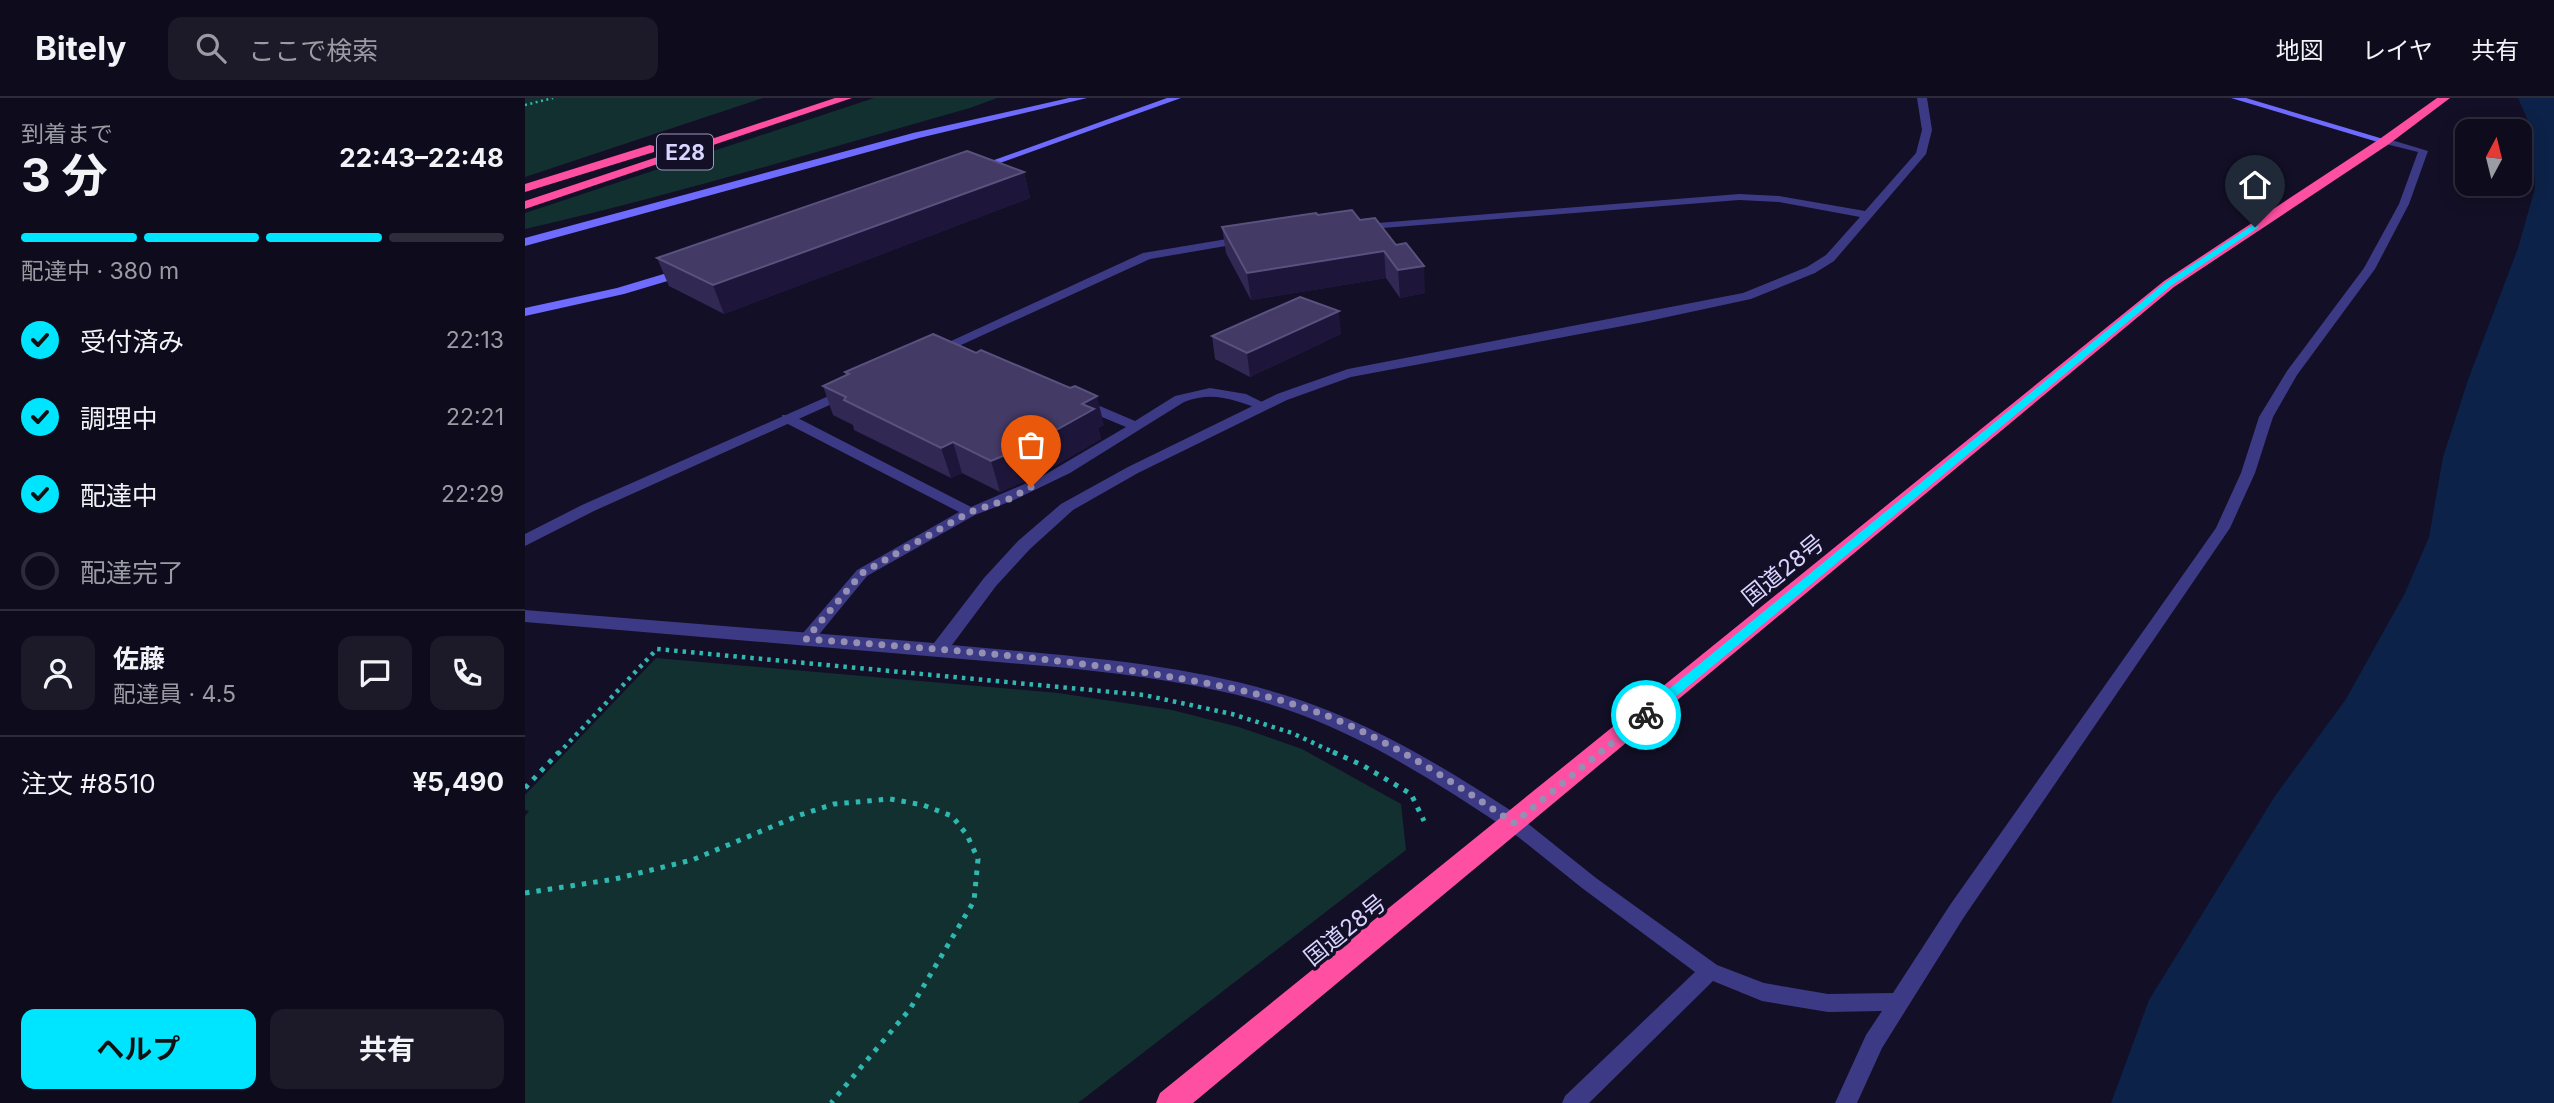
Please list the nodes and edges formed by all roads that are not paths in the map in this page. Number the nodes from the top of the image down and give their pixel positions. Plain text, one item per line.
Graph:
1 (803, 98) edge
2 (846, 98) edge
3 (1082, 98) edge
4 (1176, 98) edge
5 (1922, 98) edge
6 (2236, 98) edge
7 (2440, 99) edge
8 (2385, 141) junction
9 (957, 176) edge
10 (525, 188) edge
11 (525, 205) edge
12 (1867, 215) junction
13 (1346, 227) edge
14 (1254, 239) edge
15 (525, 242) edge
16 (694, 269) edge
17 (525, 312) edge
18 (925, 356) edge
19 (862, 384) edge
20 (1073, 399) edge
21 (1264, 406) junction
22 (787, 418) junction
23 (1135, 426) junction
24 (970, 512) junction
25 (525, 541) edge
26 (525, 616) edge
27 (806, 639) junction
28 (939, 649) junction
29 (1514, 823) junction
30 (1710, 971) junction
31 (1900, 1002) junction
32 (1171, 1103) edge
33 (1573, 1103) edge
34 (1846, 1103) edge

1 - 10 highway, E28
2 - 11 highway, E28
3 - 15 street
4 - 9 street
5 - 12 street
6 - 8 street
7 - 8 highway, 国道28号
8 - 29 highway, 国道28号
8 - 31 lane
12 - 13 street
12 - 21 street
14 - 18 street
16 - 17 street
19 - 22 street
20 - 23 lane
21 - 23 lane
21 - 28 street
22 - 24 lane
22 - 25 street
23 - 24 lane
24 - 27 lane
26 - 27 street
27 - 28 street
28 - 29 street
29 - 30 lane
29 - 32 highway, 国道28号
30 - 31 lane
30 - 33 lane
31 - 34 lane

